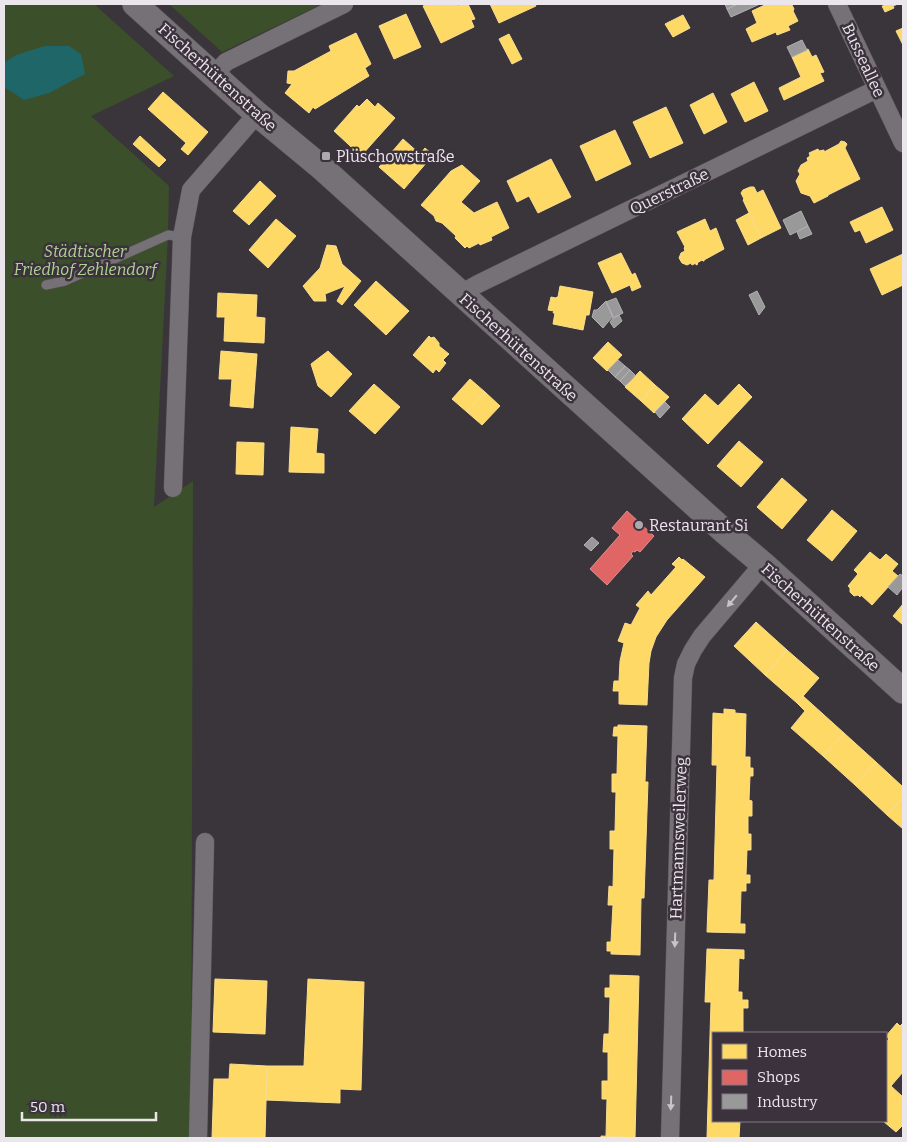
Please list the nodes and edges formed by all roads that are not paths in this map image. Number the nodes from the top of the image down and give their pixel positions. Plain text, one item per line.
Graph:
1 (135, 4) edge
2 (344, 4) edge
3 (837, 4) edge
4 (214, 75) junction
5 (878, 89) junction
6 (257, 114) junction
7 (903, 143) edge
8 (182, 237) junction
9 (46, 285) dead end
10 (460, 294) junction
11 (173, 488) dead end
12 (763, 564) junction
13 (903, 691) edge
14 (205, 842) dead end
15 (198, 1138) edge
16 (670, 1138) edge

1 - 4 street, Fischerhüttenstraße
2 - 4 street
3 - 5 street, Busseallee
4 - 6 street, Fischerhüttenstraße
5 - 7 street, Busseallee
5 - 10 street, Querstraße
6 - 8 street
6 - 10 street, Fischerhüttenstraße
8 - 9 lane
8 - 11 street
10 - 12 street, Fischerhüttenstraße
12 - 13 street, Fischerhüttenstraße
12 -> 16 street, Hartmannsweilerweg
14 - 15 street

